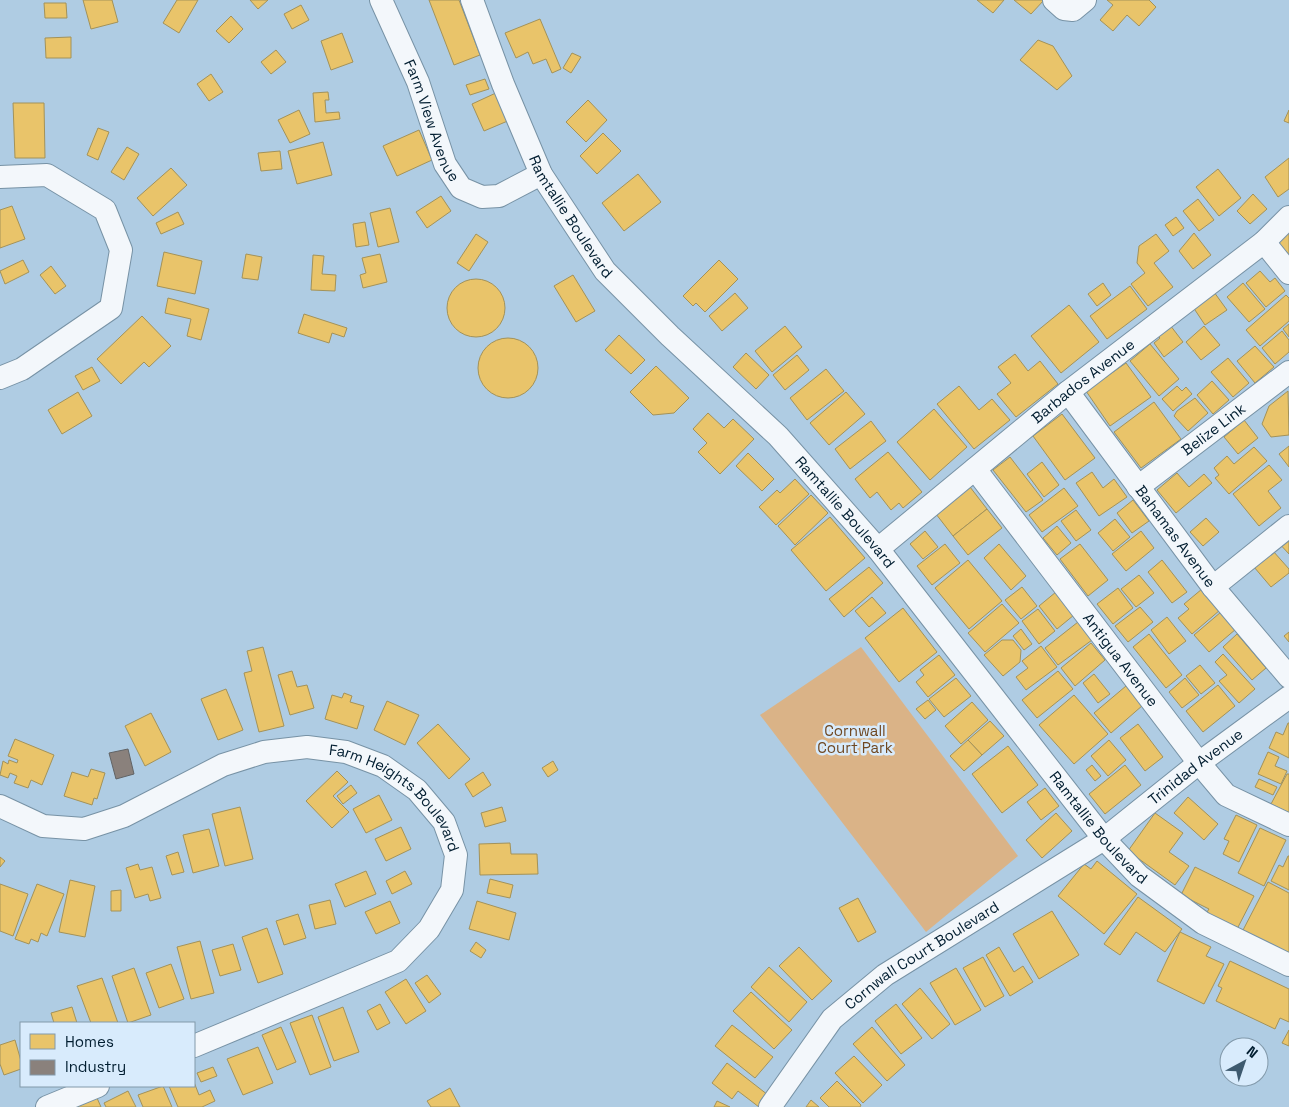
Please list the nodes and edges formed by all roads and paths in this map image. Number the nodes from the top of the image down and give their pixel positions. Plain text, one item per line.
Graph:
1 (381, 0) edge
2 (472, 0) edge
3 (1054, 0) edge
4 (1085, 0) edge
5 (541, 174) junction
6 (0, 177) edge
7 (1289, 217) edge
8 (1264, 242) junction
9 (1289, 274) edge
10 (1289, 372) edge
11 (0, 378) edge
12 (1068, 392) junction
13 (975, 469) junction
14 (1138, 487) junction
15 (1289, 526) edge
16 (878, 549) junction
17 (1213, 587) junction
18 (1289, 677) edge
19 (1289, 697) edge
20 (1198, 763) junction
21 (0, 806) edge
22 (1289, 825) edge
23 (1104, 839) junction
24 (1289, 965) edge
25 (195, 1046) edge
26 (96, 1087) edge
27 (47, 1107) edge
28 (770, 1107) edge

1 - 5 street, Farm View Avenue
2 - 5 street, Ramtallie Boulevard
3 - 4 street
5 - 16 street, Ramtallie Boulevard
6 - 11 street
7 - 8 street, Barbados Avenue
8 - 9 street
8 - 12 street, Barbados Avenue
10 - 14 street, Belize Link
12 - 13 street, Barbados Avenue
12 - 14 street, Bahamas Avenue
13 - 16 street, Barbados Avenue
13 - 20 street, Antigua Avenue
14 - 17 street, Bahamas Avenue
15 - 17 street
16 - 23 street, Ramtallie Boulevard
17 - 18 street, Bahamas Avenue
19 - 20 street, Trinidad Avenue
20 - 22 street, Antigua Avenue
20 - 23 street, Trinidad Avenue
21 - 25 street, Farm Heights Boulevard
23 - 24 street, Ramtallie Boulevard
23 - 28 street, Cornwall Court Boulevard
26 - 27 street

